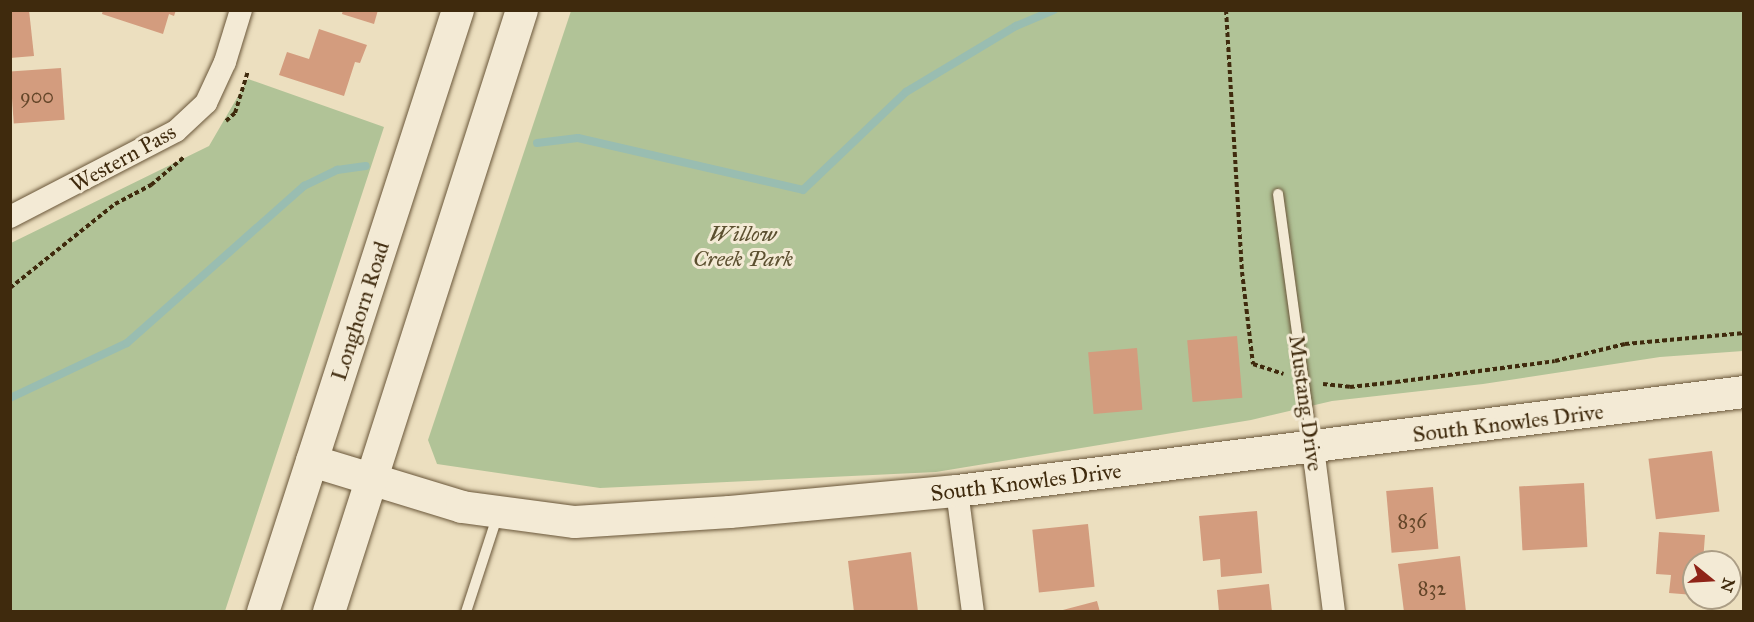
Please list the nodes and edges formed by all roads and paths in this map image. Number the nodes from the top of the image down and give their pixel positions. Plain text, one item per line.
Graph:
1 (241, 10) edge
2 (458, 10) edge
3 (522, 10) edge
4 (1226, 10) edge
5 (225, 62) junction
6 (220, 126) dead end
7 (187, 154) dead end
8 (1278, 194) dead end
9 (10, 217) edge
10 (10, 288) edge
11 (1743, 333) edge
12 (1302, 379) junction
13 (1743, 392) edge
14 (1313, 448) junction
15 (312, 461) junction
16 (372, 480) junction
17 (957, 491) junction
18 (498, 513) junction
19 (263, 612) edge
20 (329, 612) edge
21 (466, 612) edge
22 (973, 612) edge
23 (1334, 612) edge

1 - 5 street, Western Pass
2 - 15 street, Longhorn Road
3 - 16 street
4 - 12 path
5 - 6 path
5 - 9 street, Western Pass
7 - 10 path
8 - 12 lane, Mustang Drive
11 - 12 path
12 - 14 lane, Mustang Drive
13 - 14 street, South Knowles Drive
14 - 17 street, South Knowles Drive
14 - 23 street, Mustang Drive
15 - 16 street, South Knowles Drive
15 - 19 street, Longhorn Road
16 - 18 street, South Knowles Drive
16 - 20 street
17 - 18 street, South Knowles Drive
17 - 22 street
18 - 21 lane

